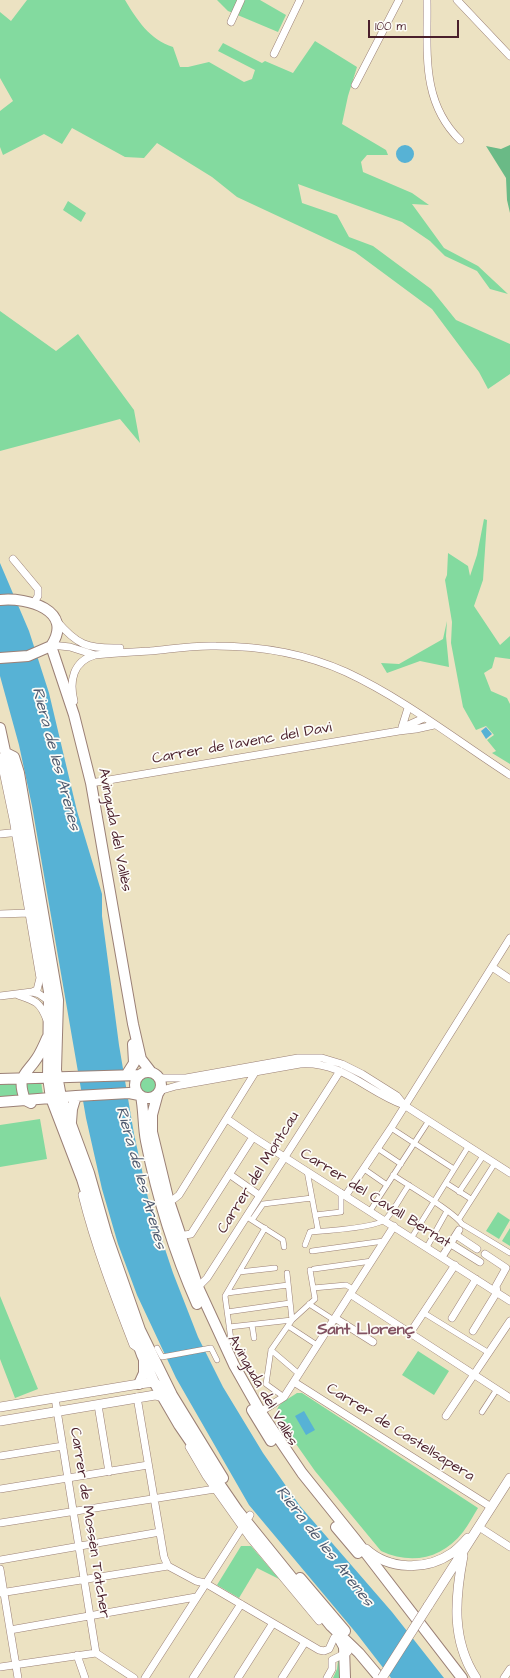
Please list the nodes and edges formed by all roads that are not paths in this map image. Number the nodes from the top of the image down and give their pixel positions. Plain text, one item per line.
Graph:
1 (241, 0) edge
2 (300, 0) edge
3 (399, 0) edge
4 (427, 0) edge
5 (457, 0) edge
6 (231, 22) dead end
7 (509, 53) edge
8 (274, 54) dead end
9 (355, 86) dead end
10 (460, 140) dead end
11 (13, 559) dead end
12 (0, 600) edge
13 (34, 604) junction
14 (56, 620) junction
15 (49, 646) junction
16 (168, 648) junction
17 (95, 655) junction
18 (0, 658) edge
19 (408, 708) junction
20 (74, 715) junction
21 (424, 718) junction
22 (434, 724) junction
23 (0, 728) edge
24 (401, 729) junction
25 (2, 754) edge
26 (510, 775) edge
27 (91, 783) junction
28 (22, 789) junction
29 (18, 832) junction
30 (0, 834) edge
31 (35, 869) junction
32 (29, 913) junction
33 (0, 914) edge
34 (510, 938) edge
35 (492, 967) junction
36 (40, 978) junction
37 (510, 979) edge
38 (32, 992) junction
39 (18, 995) junction
40 (0, 996) edge
41 (48, 1003) junction
42 (133, 1024) junction
43 (51, 1031) junction
44 (56, 1058) junction
45 (134, 1063) junction
46 (256, 1071) junction
47 (340, 1071) junction
48 (126, 1074) junction
49 (24, 1075) junction
50 (147, 1075) junction
51 (75, 1076) junction
52 (52, 1077) junction
53 (4, 1079) edge
54 (158, 1092) junction
55 (136, 1095) junction
56 (76, 1096) junction
57 (56, 1098) junction
58 (0, 1102) edge
59 (29, 1102) junction
60 (404, 1105) junction
61 (59, 1118) junction
62 (227, 1119) junction
63 (428, 1122) junction
64 (152, 1124) junction
65 (71, 1126) junction
66 (391, 1128) junction
67 (253, 1137) junction
68 (414, 1144) junction
69 (468, 1147) junction
70 (377, 1148) junction
71 (284, 1156) junction
72 (483, 1156) junction
73 (495, 1163) junction
74 (400, 1164) junction
75 (364, 1169) junction
76 (454, 1169) junction
77 (307, 1171) junction
78 (510, 1173) edge
79 (229, 1174) junction
80 (393, 1175) junction
81 (446, 1183) junction
82 (387, 1185) junction
83 (409, 1185) junction
84 (459, 1192) junction
85 (344, 1194) junction
86 (259, 1195) junction
87 (312, 1198) junction
88 (174, 1199) junction
89 (471, 1200) junction
90 (434, 1202) junction
91 (370, 1211) junction
92 (447, 1211) junction
93 (315, 1215) junction
94 (249, 1218) junction
95 (459, 1219) junction
96 (385, 1220) junction
97 (394, 1226) junction
98 (265, 1228) junction
99 (310, 1232) junction
100 (185, 1235) junction
101 (412, 1237) junction
102 (384, 1241) junction
103 (451, 1244) junction
104 (305, 1245) dead end
105 (284, 1247) dead end
106 (427, 1247) junction
107 (478, 1249) dead end
108 (312, 1251) dead end
109 (510, 1253) edge
110 (485, 1254) dead end
111 (442, 1257) junction
112 (372, 1261) junction
113 (480, 1262) dead end
114 (455, 1265) junction
115 (275, 1268) dead end
116 (239, 1272) junction
117 (287, 1272) dead end
118 (476, 1279) junction
119 (200, 1285) junction
120 (288, 1285) junction
121 (313, 1288) junction
122 (352, 1292) junction
123 (497, 1292) junction
124 (227, 1293) junction
125 (510, 1301) edge
126 (290, 1303) junction
127 (309, 1304) junction
128 (227, 1312) junction
129 (424, 1312) junction
130 (452, 1318) dead end
131 (335, 1319) junction
132 (292, 1320) junction
133 (510, 1321) edge
134 (252, 1324) junction
135 (288, 1326) junction
136 (229, 1327) junction
137 (473, 1331) dead end
138 (410, 1333) junction
139 (254, 1338) dead end
140 (373, 1342) dead end
141 (224, 1344) junction
142 (317, 1345) junction
143 (157, 1348) dead end
144 (271, 1350) junction
145 (489, 1353) junction
146 (142, 1354) junction
147 (217, 1360) dead end
148 (299, 1374) junction
149 (474, 1375) junction
150 (154, 1382) junction
151 (294, 1382) junction
152 (139, 1384) junction
153 (497, 1389) junction
154 (167, 1396) junction
155 (284, 1397) junction
156 (55, 1398) junction
157 (137, 1398) junction
158 (510, 1398) edge
159 (98, 1405) junction
160 (0, 1407) edge
161 (57, 1412) junction
162 (482, 1412) dead end
163 (258, 1413) junction
164 (446, 1416) dead end
165 (0, 1421) edge
166 (179, 1425) junction
167 (63, 1446) junction
168 (0, 1456) edge
169 (148, 1465) junction
170 (109, 1472) junction
171 (69, 1478) junction
172 (510, 1478) edge
173 (0, 1489) edge
174 (215, 1489) junction
175 (154, 1499) junction
176 (491, 1507) junction
177 (74, 1511) junction
178 (246, 1521) junction
179 (0, 1523) edge
180 (479, 1527) junction
181 (160, 1532) junction
182 (355, 1539) junction
183 (80, 1546) junction
184 (510, 1547) edge
185 (464, 1550) junction
186 (0, 1560) edge
187 (168, 1566) junction
188 (0, 1569) edge
189 (85, 1579) junction
190 (205, 1583) junction
191 (2, 1593) edge
192 (196, 1598) junction
193 (241, 1604) junction
194 (91, 1616) junction
195 (319, 1622) joint
196 (273, 1623) junction
197 (331, 1626) junction
198 (10, 1630) junction
199 (334, 1638) junction
200 (305, 1642) junction
201 (355, 1649) junction
202 (319, 1650) junction
203 (96, 1653) junction
204 (345, 1653) junction
205 (77, 1655) junction
206 (332, 1663) junction
207 (16, 1665) junction
208 (0, 1667) edge
209 (510, 1669) edge
210 (18, 1678) edge
211 (85, 1678) edge
212 (134, 1678) edge
213 (145, 1678) edge
214 (193, 1678) edge
215 (238, 1678) edge
216 (282, 1678) edge
217 (327, 1678) edge
218 (345, 1678) edge
219 (381, 1678) edge
220 (387, 1678) edge
221 (456, 1678) edge
222 (462, 1678) edge
223 (476, 1678) edge
224 (504, 1678) edge

1 - 6 street
2 - 8 street
3 - 9 street
4 - 10 street
5 - 7 street
11 - 13 street
12 - 13 main road
13 - 14 main road
14 - 15 main road
14 - 16 street
15 - 17 street
15 - 18 main road
15 - 20 main road, Avinguda del Vallès
16 - 17 street
16 - 19 street
17 - 20 street
19 - 21 street
19 - 24 street
20 - 27 main road, Avinguda del Vallès
21 - 22 street
21 - 24 street, Carrer de l'avenc del Davi
22 - 24 street, Carrer de l'avenc del Davi
22 - 26 street
23 - 25 main road
24 - 27 street, Carrer de l'avenc del Davi
25 - 28 main road
25 - 29 main road
27 - 42 main road, Avinguda del Vallès
28 - 29 street
28 - 31 main road
29 - 30 street
29 - 31 street
29 - 32 street
29 - 41 main road
31 - 43 main road
32 - 33 street
32 - 36 street
34 - 35 street
35 - 37 street
35 - 60 street
36 - 38 street
36 - 41 street
38 - 39 street
38 - 41 street
39 - 40 street
39 - 43 street
41 - 43 main road
42 - 45 main road, Avinguda del Vallès
42 - 50 main road, Avinguda del Vallès
43 - 44 main road
43 - 49 main road
43 - 52 main road
44 - 51 main road
44 - 52 main road
45 - 48 main road
45 - 50 main road
46 - 47 street
46 - 54 street
46 - 62 street
47 - 60 street
47 - 71 street, Carrer del Montcau
48 - 50 main road
48 - 51 main road
49 - 52 main road
49 - 53 main road
49 - 59 main road
50 - 54 main road
50 - 55 main road
50 - 60 street
51 - 52 main road
52 - 57 main road
54 - 55 main road
54 - 64 main road, Avinguda del Vallès
55 - 56 main road
55 - 163 main road, Avinguda del Vallès
56 - 57 main road
56 - 65 main road
57 - 59 main road
57 - 61 main road
57 - 65 main road
58 - 59 main road
59 - 61 main road
60 - 63 street
60 - 66 street
61 - 146 main road
62 - 67 street, Carrer del Cavall Bernat
62 - 88 street
63 - 68 street
63 - 69 street
64 - 88 main road, Avinguda del Vallès
64 - 119 main road, Avinguda del Vallès
65 - 154 main road
66 - 68 street
66 - 70 street
67 - 71 street, Carrer del Cavall Bernat
67 - 79 street
68 - 74 street
68 - 76 street
69 - 72 street
69 - 76 street
70 - 74 street
70 - 75 street
71 - 77 street, Carrer del Cavall Bernat
71 - 86 street, Carrer del Montcau
72 - 73 street
72 - 84 street
73 - 78 street
73 - 89 street
74 - 80 street
75 - 82 street
75 - 85 street
76 - 81 street
77 - 85 street, Carrer del Cavall Bernat
77 - 87 street
79 - 86 street
79 - 100 street
80 - 82 street
80 - 83 street
81 - 84 street
81 - 90 street
82 - 91 street
83 - 90 street
83 - 96 street
84 - 89 street
85 - 91 street, Carrer del Cavall Bernat
85 - 93 street
86 - 94 street, Carrer del Montcau
87 - 93 street
87 - 94 street
88 - 100 main road, Avinguda del Vallès
89 - 95 street
90 - 92 street
90 - 101 street
91 - 96 street, Carrer del Cavall Bernat
92 - 95 street
92 - 106 street
93 - 99 street
94 - 98 street
94 - 119 street, Carrer del Montcau
95 - 109 street
96 - 97 street, Carrer del Cavall Bernat
96 - 99 street
97 - 101 street, Carrer del Cavall Bernat
97 - 102 street
98 - 105 street
98 - 116 street
99 - 104 street
100 - 119 main road, Avinguda del Vallès
101 - 106 street, Carrer del Cavall Bernat
102 - 108 street
102 - 112 street
103 - 107 street
103 - 111 street
103 - 113 street
106 - 111 street, Carrer del Cavall Bernat
110 - 123 street
111 - 114 street, Carrer del Cavall Bernat
112 - 121 street
112 - 122 street
114 - 118 street, Carrer del Cavall Bernat
114 - 129 street
115 - 116 street
116 - 124 street
117 - 120 street
118 - 123 street, Carrer del Cavall Bernat
118 - 130 street
119 - 141 main road, Avinguda del Vallès
120 - 124 street
120 - 126 street
121 - 122 street
121 - 127 street
122 - 131 street
122 - 138 street
123 - 125 street, Carrer del Cavall Bernat
123 - 137 street
124 - 128 street
126 - 128 street
126 - 132 street
127 - 131 street
127 - 132 street
128 - 136 street
129 - 138 street
129 - 145 street
131 - 140 street
131 - 142 street
132 - 134 street
132 - 135 street
133 - 145 street
134 - 136 street
134 - 139 street
135 - 142 street
135 - 144 street
136 - 141 street
138 - 149 street
141 - 163 main road, Avinguda del Vallès
142 - 148 street
143 - 147 street
144 - 148 street
144 - 155 street
145 - 149 street
146 - 150 main road
146 - 152 main road
148 - 151 street
149 - 153 street
149 - 164 street
150 - 152 street
150 - 154 main road
151 - 155 street
151 - 176 street, Carrer de Castellsapera
152 - 156 street
153 - 158 street
153 - 162 street
154 - 157 street
154 - 166 main road
154 - 178 main road
155 - 163 street
156 - 160 street
156 - 161 street, Carrer de Mossèn Tatcher
157 - 159 street
157 - 169 street
159 - 161 street
159 - 170 street
161 - 165 street
161 - 167 street, Carrer de Mossèn Tatcher
163 - 182 main road, Avinguda del Vallès
163 - 221 main road, Avinguda del Vallès
166 - 174 street
166 - 178 main road
167 - 168 street
167 - 171 street, Carrer de Mossèn Tatcher
169 - 170 street
169 - 175 street
170 - 171 street
171 - 173 street
171 - 177 street, Carrer de Mossèn Tatcher
172 - 176 street
174 - 175 street
174 - 178 street
175 - 177 street
175 - 181 street
176 - 180 street
177 - 179 street
177 - 183 street, Carrer de Mossèn Tatcher
178 - 190 street
178 - 195 street
178 - 197 main road
178 - 220 main road
180 - 182 street
180 - 184 street
180 - 185 street
181 - 183 street
181 - 187 street
182 - 222 main road, Avinguda del Vallès
183 - 186 street
183 - 189 street, Carrer de Mossèn Tatcher
185 - 219 street, bridge
185 - 223 street
187 - 189 street
187 - 190 street
188 - 191 street
189 - 191 street
189 - 194 street, Carrer de Mossèn Tatcher
190 - 192 street
190 - 193 street
191 - 198 street
192 - 194 street
192 - 213 street
193 - 196 street
193 - 214 street
194 - 198 street
194 - 203 street, Carrer de Mossèn Tatcher
195 - 199 main road
196 - 200 street
196 - 215 street
197 - 201 main road
197 - 204 main road
198 - 207 street
199 - 202 street
199 - 204 main road
200 - 202 street
200 - 216 street
201 - 204 street
201 - 219 main road
202 - 206 street
203 - 205 street
203 - 212 street
204 - 206 street
204 - 218 main road
205 - 207 street
205 - 211 street
206 - 217 street
207 - 208 street
207 - 210 street
209 - 224 street

